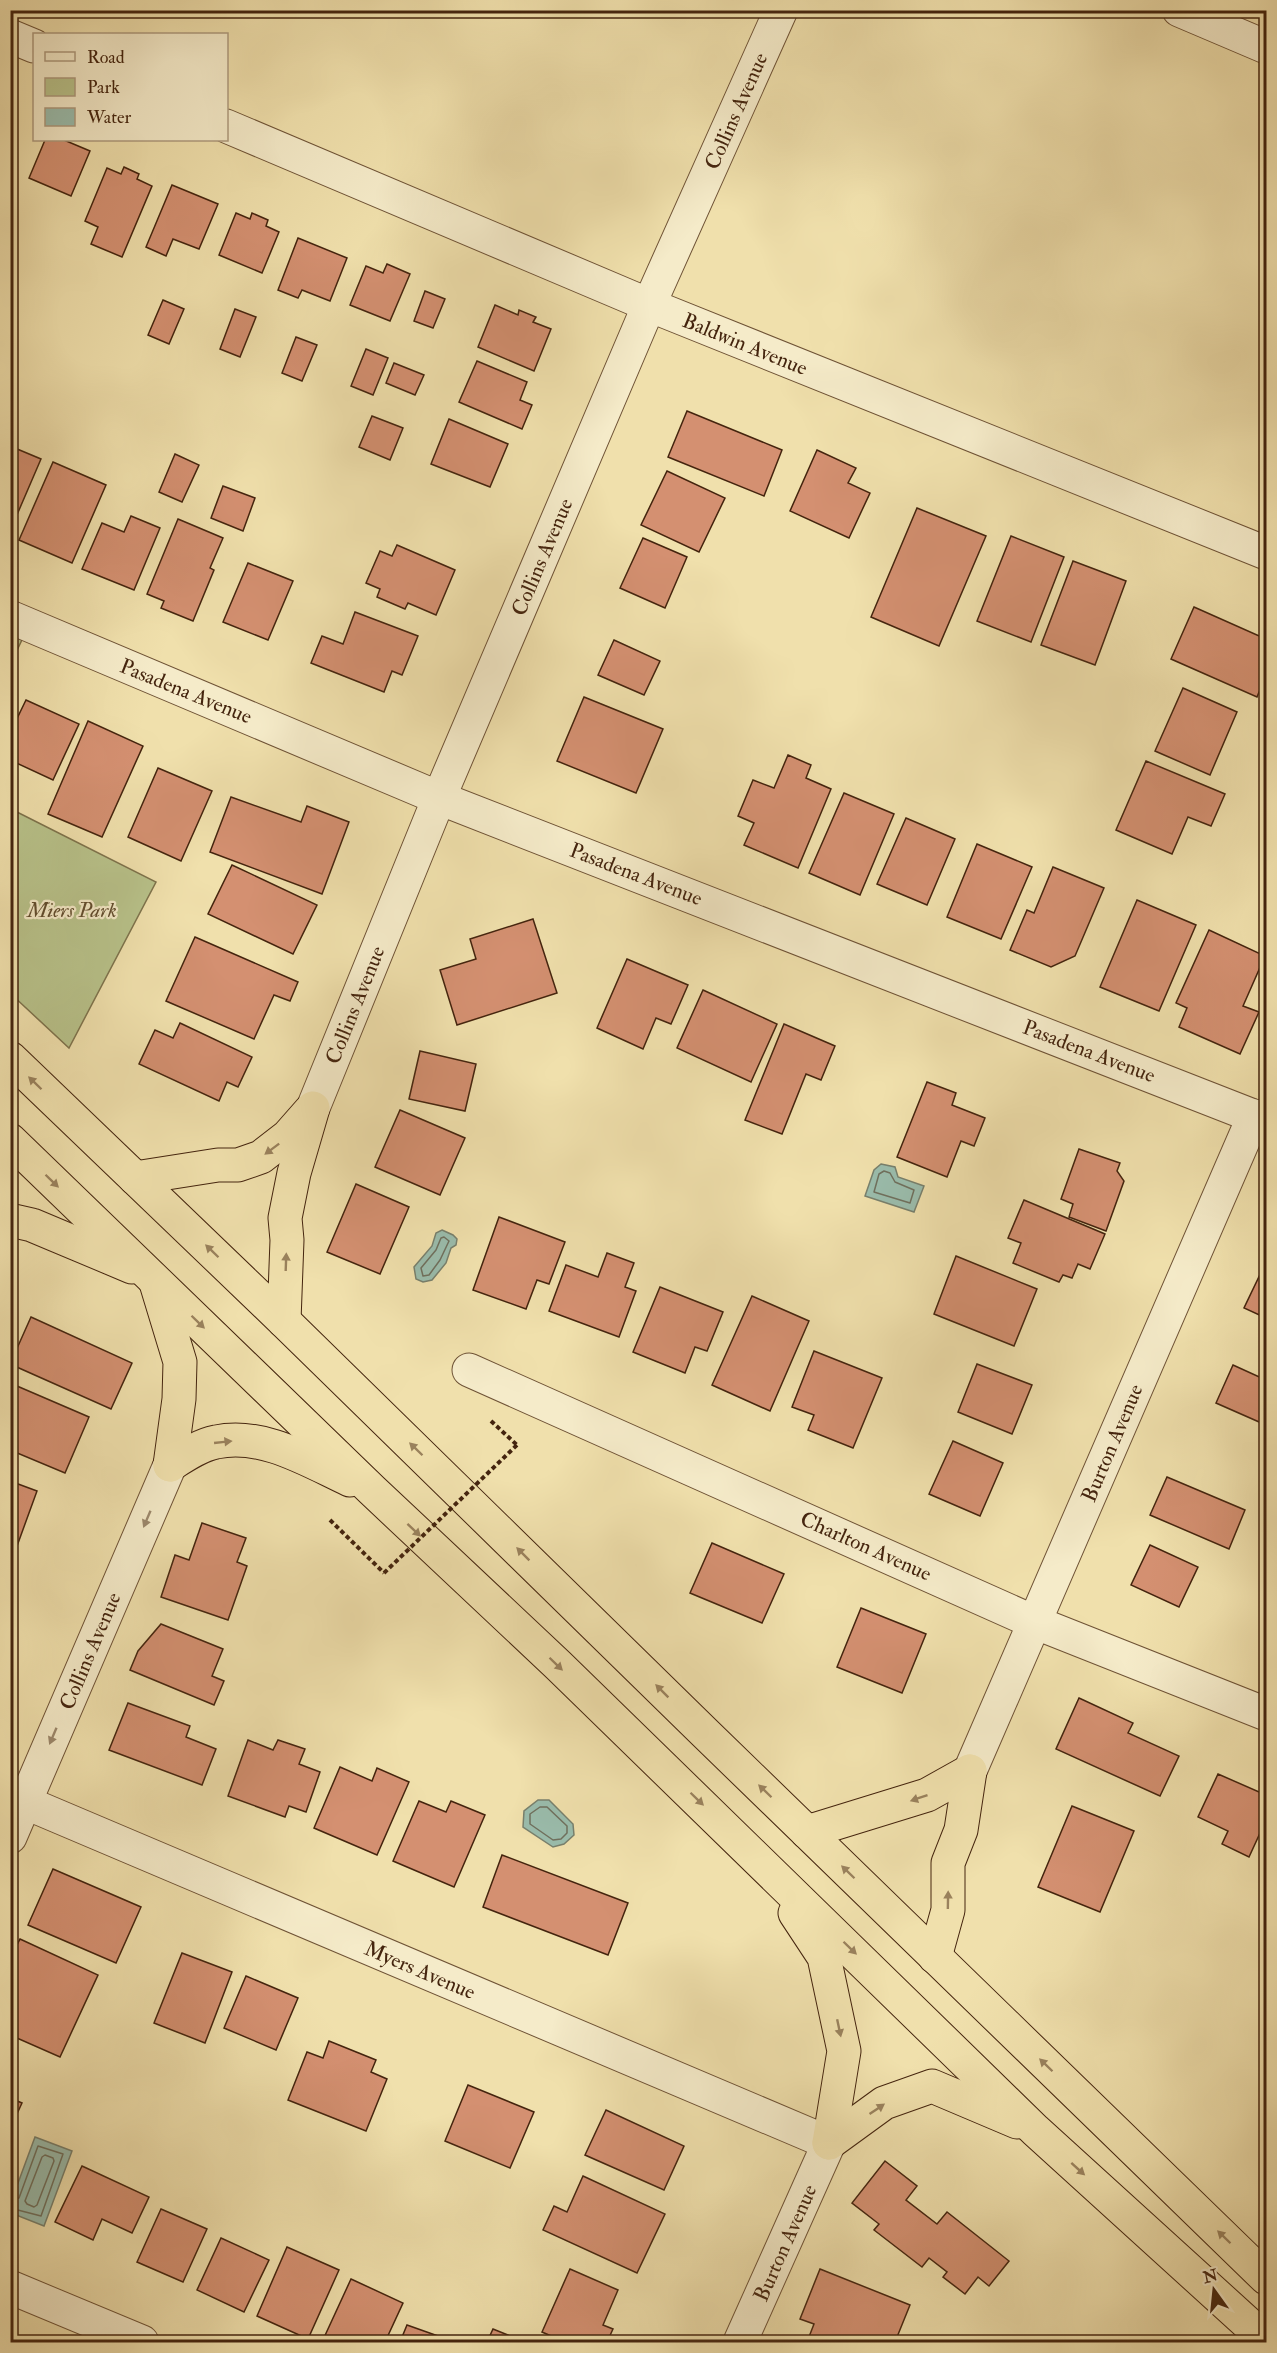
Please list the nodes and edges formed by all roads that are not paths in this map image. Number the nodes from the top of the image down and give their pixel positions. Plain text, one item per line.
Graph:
1 (781, 10) edge
2 (1194, 14) edge
3 (10, 36) edge
4 (33, 46) edge
5 (1266, 47) edge
6 (228, 127) edge
7 (649, 305) junction
8 (1266, 553) edge
9 (10, 617) edge
10 (439, 798) junction
11 (10, 1058) edge
12 (313, 1108) junction
13 (1260, 1118) edge
14 (10, 1140) edge
15 (135, 1178) junction
16 (10, 1220) edge
17 (151, 1277) junction
18 (284, 1321) junction
19 (469, 1370) dead end
20 (170, 1465) junction
21 (372, 1490) junction
22 (1034, 1622) junction
23 (1266, 1714) edge
24 (970, 1771) junction
25 (18, 1800) edge
26 (807, 1832) junction
27 (10, 1837) edge
28 (763, 1863) junction
29 (935, 1957) junction
30 (1035, 2130) junction
31 (829, 2143) junction
32 (1266, 2278) edge
33 (10, 2287) edge
34 (1266, 2340) edge
35 (142, 2343) edge
36 (740, 2343) edge

1 - 7 street, Collins Avenue
2 - 5 street
3 - 4 street
6 - 7 street, Baldwin Avenue
7 - 8 street, Baldwin Avenue
7 - 10 street, Collins Avenue
9 - 10 street, Pasadena Avenue
10 - 12 street, Collins Avenue
10 - 13 street, Pasadena Avenue
15 -> 11 highway
12 -> 15 highway
18 -> 12 highway
13 - 22 street, Burton Avenue
14 -> 17 highway
18 -> 15 highway
16 - 17 highway
17 - 20 highway
17 -> 21 highway
26 -> 18 highway
19 - 22 street, Charlton Avenue
20 -> 21 highway
20 -> 25 street, Collins Avenue
21 -> 28 highway
22 - 23 street, Charlton Avenue
22 - 24 street, Burton Avenue
24 -> 26 highway
29 -> 24 highway
25 - 27 street, Collins Avenue
25 - 31 street, Myers Avenue
29 -> 26 highway
28 -> 30 highway
28 -> 31 highway
32 -> 29 highway
31 -> 30 highway
30 -> 34 highway
31 - 36 street, Burton Avenue
33 - 35 street

